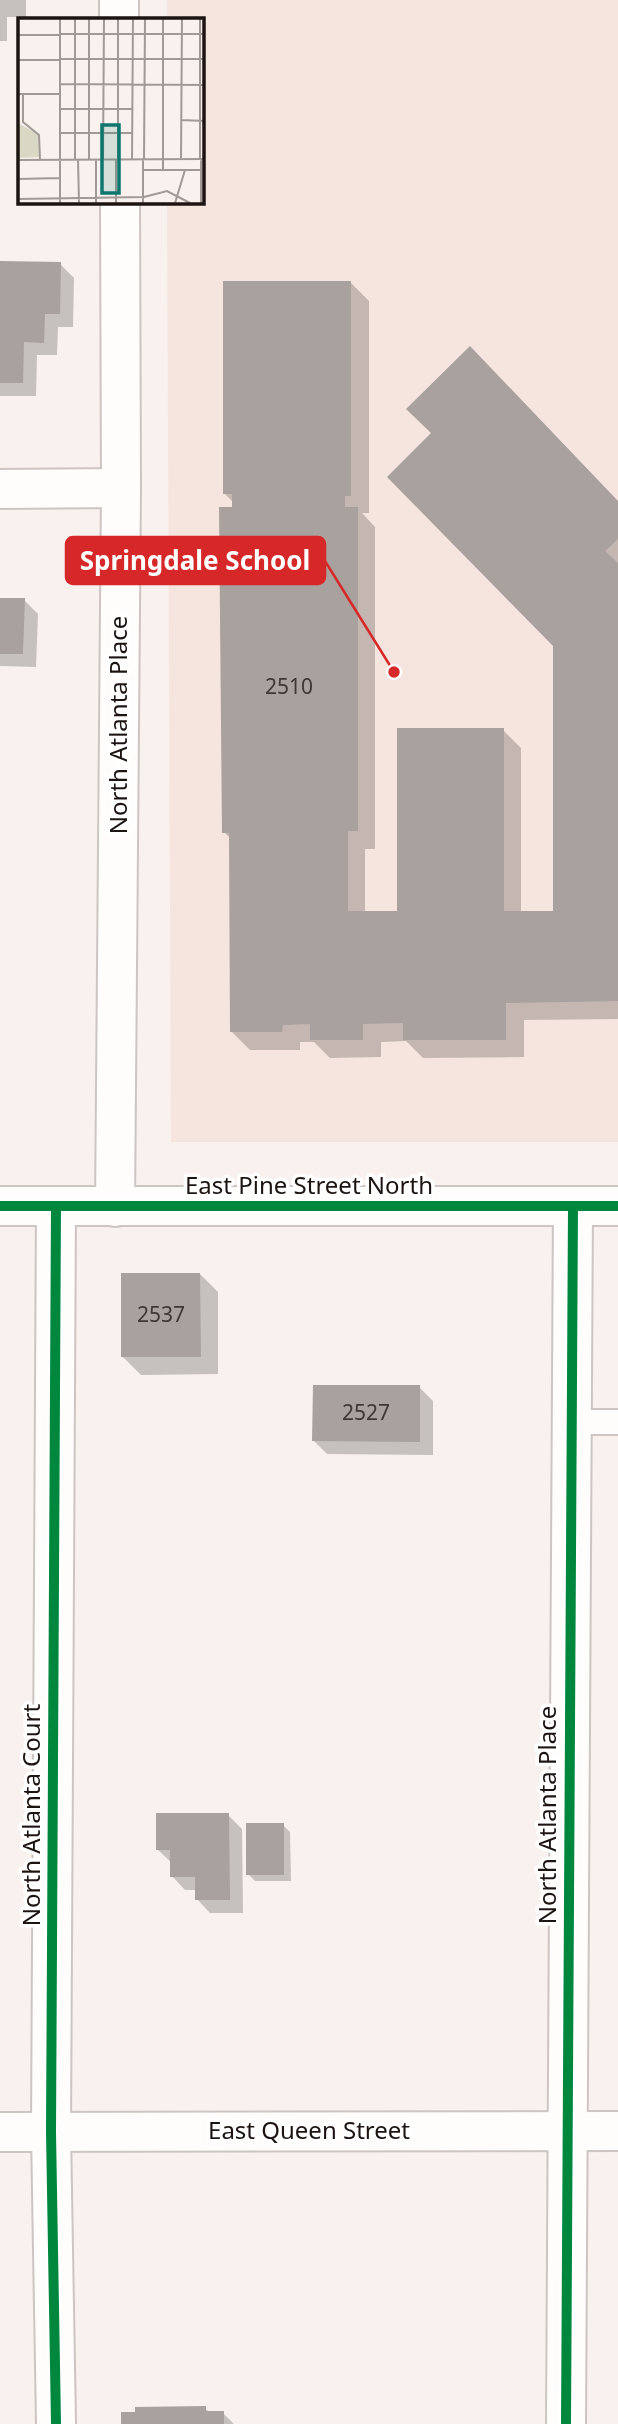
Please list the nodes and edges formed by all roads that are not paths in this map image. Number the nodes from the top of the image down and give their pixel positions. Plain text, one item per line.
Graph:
1 (119, 0) edge
2 (119, 18) edge
3 (120, 203) edge
4 (121, 488) junction
5 (0, 489) edge
6 (0, 1206) edge
7 (56, 1206) junction
8 (573, 1206) junction
9 (618, 1206) edge
10 (115, 1207) junction
11 (571, 1422) junction
12 (618, 1422) edge
13 (568, 2131) junction
14 (618, 2131) edge
15 (0, 2132) edge
16 (51, 2132) junction
17 (56, 2424) edge
18 (566, 2424) edge

1 - 2 street
3 - 4 street, North Atlanta Place
4 - 5 street
4 - 10 street, North Atlanta Place
6 - 7 street, East Pine Street North
7 - 10 street, East Pine Street North
7 - 16 street, North Atlanta Court
8 - 9 street, East Pine Street North
8 - 10 street, East Pine Street North
8 - 11 street, North Atlanta Place
11 - 12 lane
11 - 13 street, North Atlanta Place
13 - 14 street, East Queen Street
13 - 16 street, East Queen Street
13 - 18 street, North Atlanta Place
15 - 16 street, East Queen Street
16 - 17 street, North Atlanta Court

